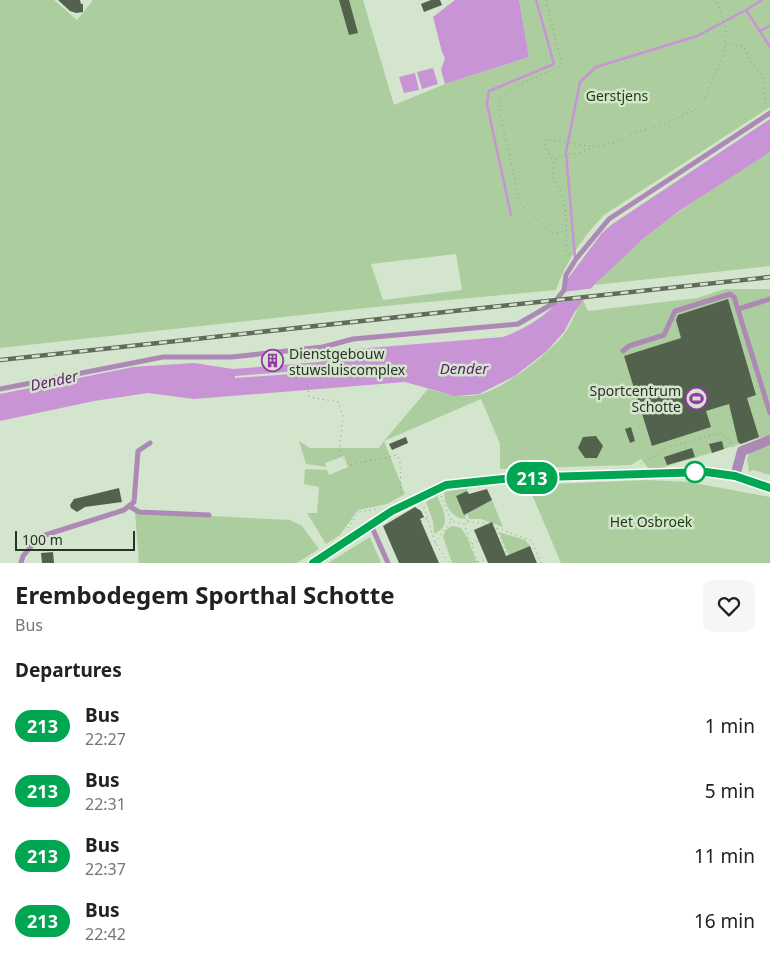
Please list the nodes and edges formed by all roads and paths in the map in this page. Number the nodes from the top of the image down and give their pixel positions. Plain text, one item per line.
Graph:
1 (546, 0) edge
2 (716, 0) edge
3 (725, 42) junction
4 (770, 113) edge
5 (594, 147) junction
6 (554, 164) junction
7 (567, 232) junction
8 (576, 259) junction
9 (770, 299) edge
10 (738, 309) junction
11 (305, 349) junction
12 (623, 351) dead end
13 (0, 389) edge
14 (770, 413) edge
15 (770, 440) edge
16 (150, 443) dead end
17 (742, 451) junction
18 (636, 467) dead end
19 (735, 476) junction
20 (437, 488) junction
21 (770, 488) edge
22 (420, 497) junction
23 (401, 499) dead end
24 (129, 506) junction
25 (466, 514) dead end
26 (209, 515) dead end
27 (429, 518) junction
28 (421, 521) dead end
29 (451, 521) junction
30 (468, 522) junction
31 (464, 524) junction
32 (372, 525) junction
33 (496, 528) junction
34 (479, 541) dead end
35 (434, 542) junction
36 (471, 545) junction
37 (507, 555) dead end
38 (486, 559) dead end
39 (21, 563) edge
40 (313, 563) edge
41 (388, 563) edge
42 (449, 563) edge
43 (478, 563) edge
44 (541, 563) edge

1 - 7 path
2 - 3 path
3 - 4 path
3 - 5 path
4 - 8 lane
5 - 6 path
5 - 6 path
6 - 7 path
7 - 8 path
8 - 11 lane
9 - 10 lane
10 - 12 lane
10 - 14 lane
11 - 13 lane
11 - 23 path
15 - 17 street
16 - 24 lane
17 - 18 path
17 - 19 street
19 - 20 street
19 - 21 street
20 - 22 street
20 - 29 path
22 - 27 path
22 - 32 street
24 - 26 lane
24 - 39 lane
25 - 30 path
27 - 28 path
27 - 35 path
29 - 31 path
29 - 35 path
30 - 31 path
30 - 33 path
31 - 36 path
32 - 40 street
32 - 41 lane
33 - 37 path
33 - 44 path
34 - 36 path
35 - 42 path
36 - 43 path
38 - 43 path

